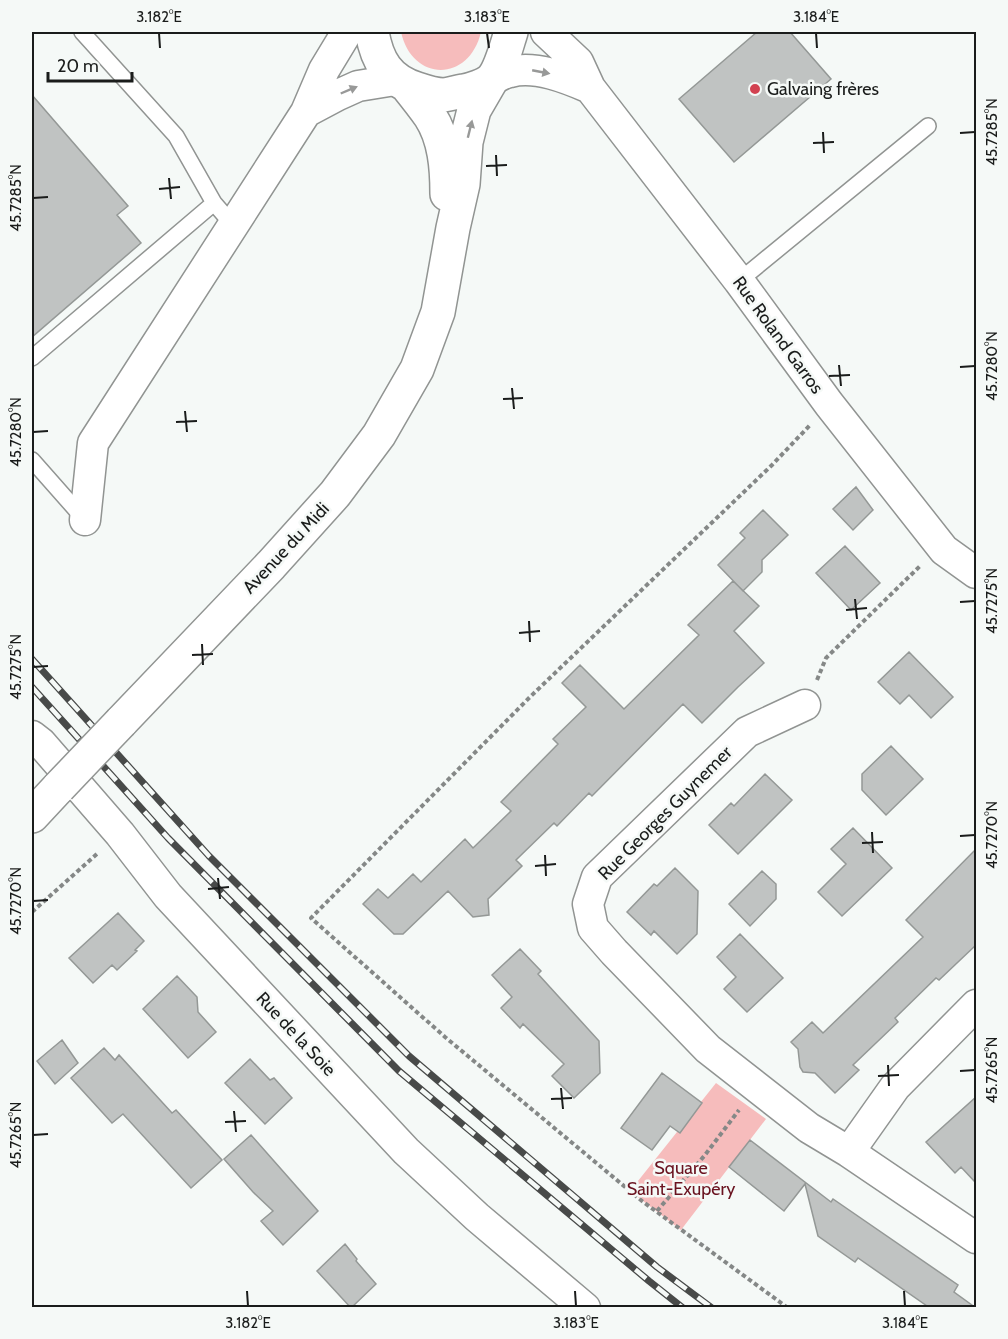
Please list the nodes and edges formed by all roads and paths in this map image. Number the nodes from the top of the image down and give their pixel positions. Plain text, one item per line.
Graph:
1 (82, 32) edge
2 (347, 32) edge
3 (372, 32) edge
4 (511, 32) edge
5 (546, 32) edge
6 (492, 79) junction
7 (401, 83) junction
8 (590, 87) junction
9 (306, 112) junction
10 (928, 126) dead end
11 (224, 214) junction
12 (453, 228) junction
13 (739, 281) junction
14 (32, 358) edge
15 (829, 404) junction
16 (32, 460) edge
17 (86, 520) joint
18 (944, 550) junction
19 (976, 573) edge
20 (805, 705) joint
21 (32, 736) edge
22 (32, 816) edge
23 (120, 834) junction
24 (32, 912) edge
25 (976, 1005) edge
26 (756, 1088) junction
27 (849, 1152) junction
28 (657, 1211) junction
29 (976, 1238) edge
30 (585, 1308) edge
31 (788, 1308) edge

1 - 11 lane
2 - 9 street
3 - 7 main road, Avenue du Midi
4 - 6 main road, Avenue du Midi
5 - 8 street, Rue Roland Garros
6 - 7 main road
6 -> 8 street
12 -> 6 main road, Avenue du Midi
9 -> 7 street
7 - 12 main road, Avenue du Midi
8 - 13 street, Rue Roland Garros
9 - 11 street
10 - 13 lane
11 - 14 lane
11 - 17 street
12 - 22 main road, Avenue du Midi, bridge
13 - 15 street, Rue Roland Garros
15 - 18 street, Rue Roland Garros
15 - 28 path
16 - 17 lane
18 - 19 street, Rue Roland Garros
18 - 20 path
20 - 26 street, Rue Georges Guynemer
21 - 23 street, Rue de la Soie
23 - 24 path
23 - 30 street, Rue de la Soie
25 - 27 street
26 - 27 street, Rue Georges Guynemer
26 - 28 path
27 - 29 street, Rue Georges Guynemer
28 - 31 path

